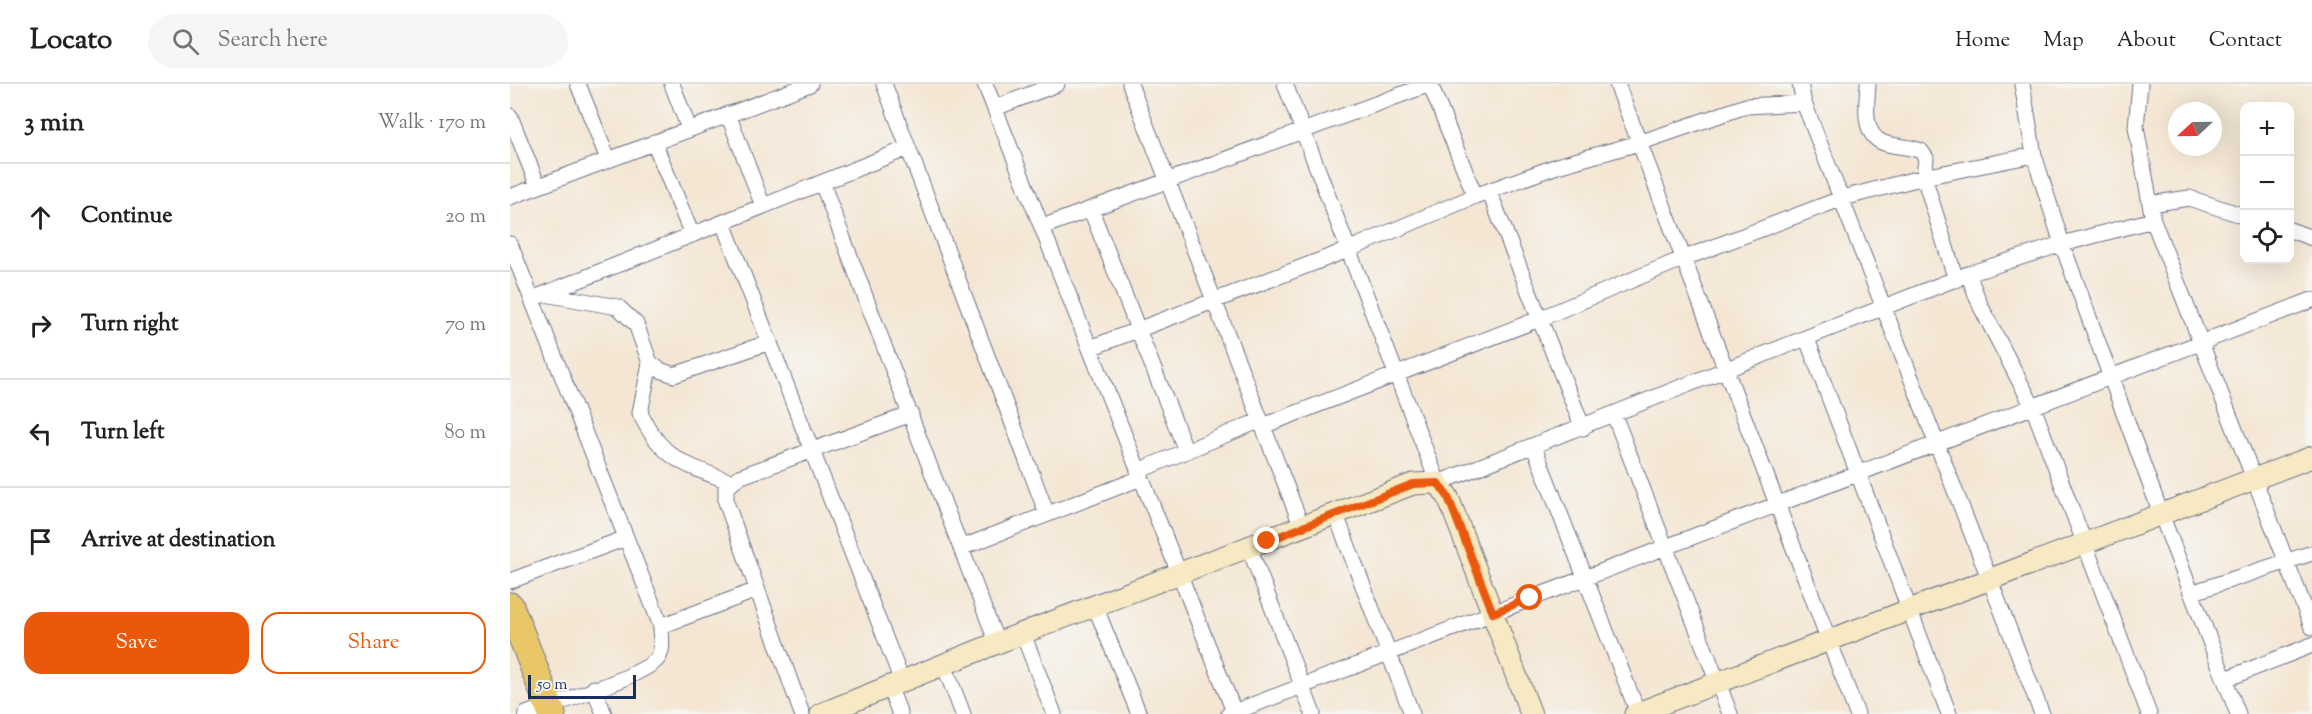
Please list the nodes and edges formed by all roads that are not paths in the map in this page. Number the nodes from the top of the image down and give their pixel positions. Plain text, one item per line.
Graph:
1 (578, 84) edge
2 (672, 84) edge
3 (810, 84) edge
4 (884, 84) edge
5 (985, 84) edge
6 (1057, 84) edge
7 (1130, 84) edge
8 (1285, 84) edge
9 (1430, 84) edge
10 (1617, 84) edge
11 (1800, 84) edge
12 (1868, 84) edge
13 (2022, 84) edge
14 (2140, 84) edge
15 (771, 91) edge
16 (1804, 103) junction
17 (995, 108) junction
18 (728, 114) junction
19 (510, 116) edge
20 (689, 129) junction
21 (1304, 131) junction
22 (654, 142) junction
23 (1640, 143) junction
24 (908, 148) junction
25 (2034, 155) junction
26 (608, 159) junction
27 (1924, 177) junction
28 (1169, 182) junction
29 (822, 183) junction
30 (538, 186) junction
31 (1490, 191) junction
32 (1474, 196) junction
33 (510, 197) edge
34 (1843, 198) junction
35 (2150, 204) junction
36 (763, 206) junction
37 (1091, 210) junction
38 (2240, 215) edge
39 (2153, 220) junction
40 (723, 223) junction
41 (1042, 227) junction
42 (2294, 232) edge
43 (692, 235) junction
44 (2312, 238) edge
45 (510, 244) edge
46 (2062, 244) junction
47 (1350, 249) junction
48 (1682, 259) junction
49 (1962, 277) junction
50 (539, 297) junction
51 (2312, 300) edge
52 (1215, 302) junction
53 (1883, 308) junction
54 (1539, 319) junction
55 (1138, 331) junction
56 (1807, 339) junction
57 (770, 342) junction
58 (2202, 342) junction
59 (1090, 348) junction
60 (650, 363) junction
61 (1726, 369) junction
62 (1395, 373) junction
63 (2111, 377) junction
64 (2033, 406) junction
65 (911, 414) junction
66 (1614, 415) junction
67 (1262, 423) junction
68 (1583, 428) junction
69 (1936, 444) junction
70 (1534, 447) junction
71 (813, 450) junction
72 (1186, 451) junction
73 (2312, 457) edge
74 (1140, 474) junction
75 (1856, 474) junction
76 (2255, 479) junction
77 (731, 482) junction
78 (1438, 483) junction
79 (1777, 505) junction
80 (1047, 514) junction
81 (2161, 514) junction
82 (1336, 515) junction
83 (1302, 527) junction
84 (626, 538) junction
85 (2083, 544) junction
86 (963, 547) junction
87 (1665, 547) junction
88 (1249, 548) junction
89 (2312, 553) edge
90 (2287, 561) junction
91 (1179, 574) junction
92 (1586, 576) junction
93 (1989, 579) junction
94 (510, 581) edge
95 (757, 590) junction
96 (2191, 593) junction
97 (510, 606) edge
98 (1095, 606) junction
99 (1908, 610) junction
100 (1493, 613) junction
101 (661, 626) junction
102 (2312, 627) edge
103 (1023, 634) junction
104 (1828, 639) junction
105 (998, 643) junction
106 (2312, 645) edge
107 (1389, 653) junction
108 (944, 665) junction
109 (2226, 679) junction
110 (1718, 683) junction
111 (896, 684) junction
112 (1302, 686) junction
113 (594, 688) junction
114 (542, 711) edge
115 (1233, 713) edge
116 (1636, 713) edge
117 (604, 714) edge
118 (802, 714) edge
119 (820, 714) edge
120 (900, 714) edge
121 (963, 714) edge
122 (1054, 714) edge
123 (1139, 714) edge
124 (1312, 714) edge
125 (1412, 714) edge
126 (1531, 714) edge
127 (1730, 714) edge
128 (1857, 714) edge
129 (1949, 714) edge
130 (2042, 714) edge
131 (2149, 714) edge
132 (2238, 714) edge

1 - 26 street
2 - 20 street
3 - 15 street
4 - 24 street
5 - 17 street
6 - 17 street
7 - 28 street
8 - 21 street
9 - 21 street
9 - 32 street
10 - 23 street
11 - 16 street
12 - 27 street
13 - 25 street
14 - 35 street
15 - 18 street
16 - 23 street
16 - 34 street
17 - 41 street
18 - 20 street
18 - 36 street
19 - 30 street
20 - 22 street
21 - 28 street
21 - 47 street
22 - 26 street
22 - 43 street
23 - 31 street
23 - 48 street
24 - 29 street
24 - 80 street
25 - 27 street
25 - 46 street
26 - 30 street
27 - 34 street
27 - 49 street
28 - 37 street
28 - 52 street
29 - 36 street
29 - 65 street
30 - 33 street
31 - 32 street
31 - 54 street
32 - 47 street
34 - 48 street
34 - 53 street
35 - 38 street
35 - 39 street
36 - 40 street
37 - 41 street
37 - 55 street
39 - 46 street
39 - 58 street
40 - 43 street
40 - 57 street
41 - 59 street
42 - 44 street
43 - 50 street
45 - 50 street
46 - 49 street
46 - 63 street
47 - 52 street
47 - 62 street
48 - 54 street
48 - 61 street
49 - 53 street
49 - 64 street
50 - 60 street
50 - 84 street
51 - 58 street
52 - 55 street
52 - 67 street
53 - 56 street
53 - 69 street
54 - 62 street
54 - 68 street
55 - 59 street
55 - 72 street
56 - 61 street
56 - 75 street
57 - 60 street
57 - 71 street
58 - 63 street
58 - 76 street
59 - 74 street
60 - 77 street
61 - 66 street
61 - 79 street
62 - 67 street
62 - 78 street
63 - 64 street
63 - 81 street
64 - 69 street
64 - 85 street
65 - 71 street
65 - 86 street
66 - 68 street
66 - 87 street
67 - 72 street
67 - 83 street
68 - 70 street
69 - 75 street
69 - 93 street
70 - 78 street
70 - 92 street
71 - 77 street
71 - 111 street
72 - 74 street
73 - 76 street
74 - 80 street
74 - 91 street
75 - 79 street
75 - 99 street
76 - 81 street
76 - 90 street
77 - 95 street
78 - 82 street
78 - 100 street
79 - 87 street
79 - 104 street
80 - 86 street
81 - 85 street
81 - 96 street
82 - 83 street
82 - 107 street
83 - 88 street
84 - 94 street
84 - 101 street
85 - 93 street
85 - 131 street
86 - 105 street
87 - 92 street
87 - 110 street
88 - 91 street
88 - 112 street
89 - 90 street
90 - 96 street
90 - 102 street
91 - 98 street
91 - 115 street
92 - 100 street
92 - 116 street
93 - 99 street
93 - 130 street
95 - 101 street
95 - 118 street
96 - 109 street
97 - 114 highway
98 - 103 street
98 - 123 street
99 - 104 street
99 - 129 street
100 - 107 street
100 - 126 street
101 - 113 street
103 - 105 street
103 - 122 street
104 - 110 street
104 - 128 street
105 - 108 street
106 - 109 street
107 - 112 street
107 - 125 street
108 - 111 street
108 - 121 street
109 - 132 street
110 - 116 street
110 - 127 street
111 - 119 street
111 - 120 street
112 - 115 street
112 - 124 street
113 - 114 street
113 - 117 street

